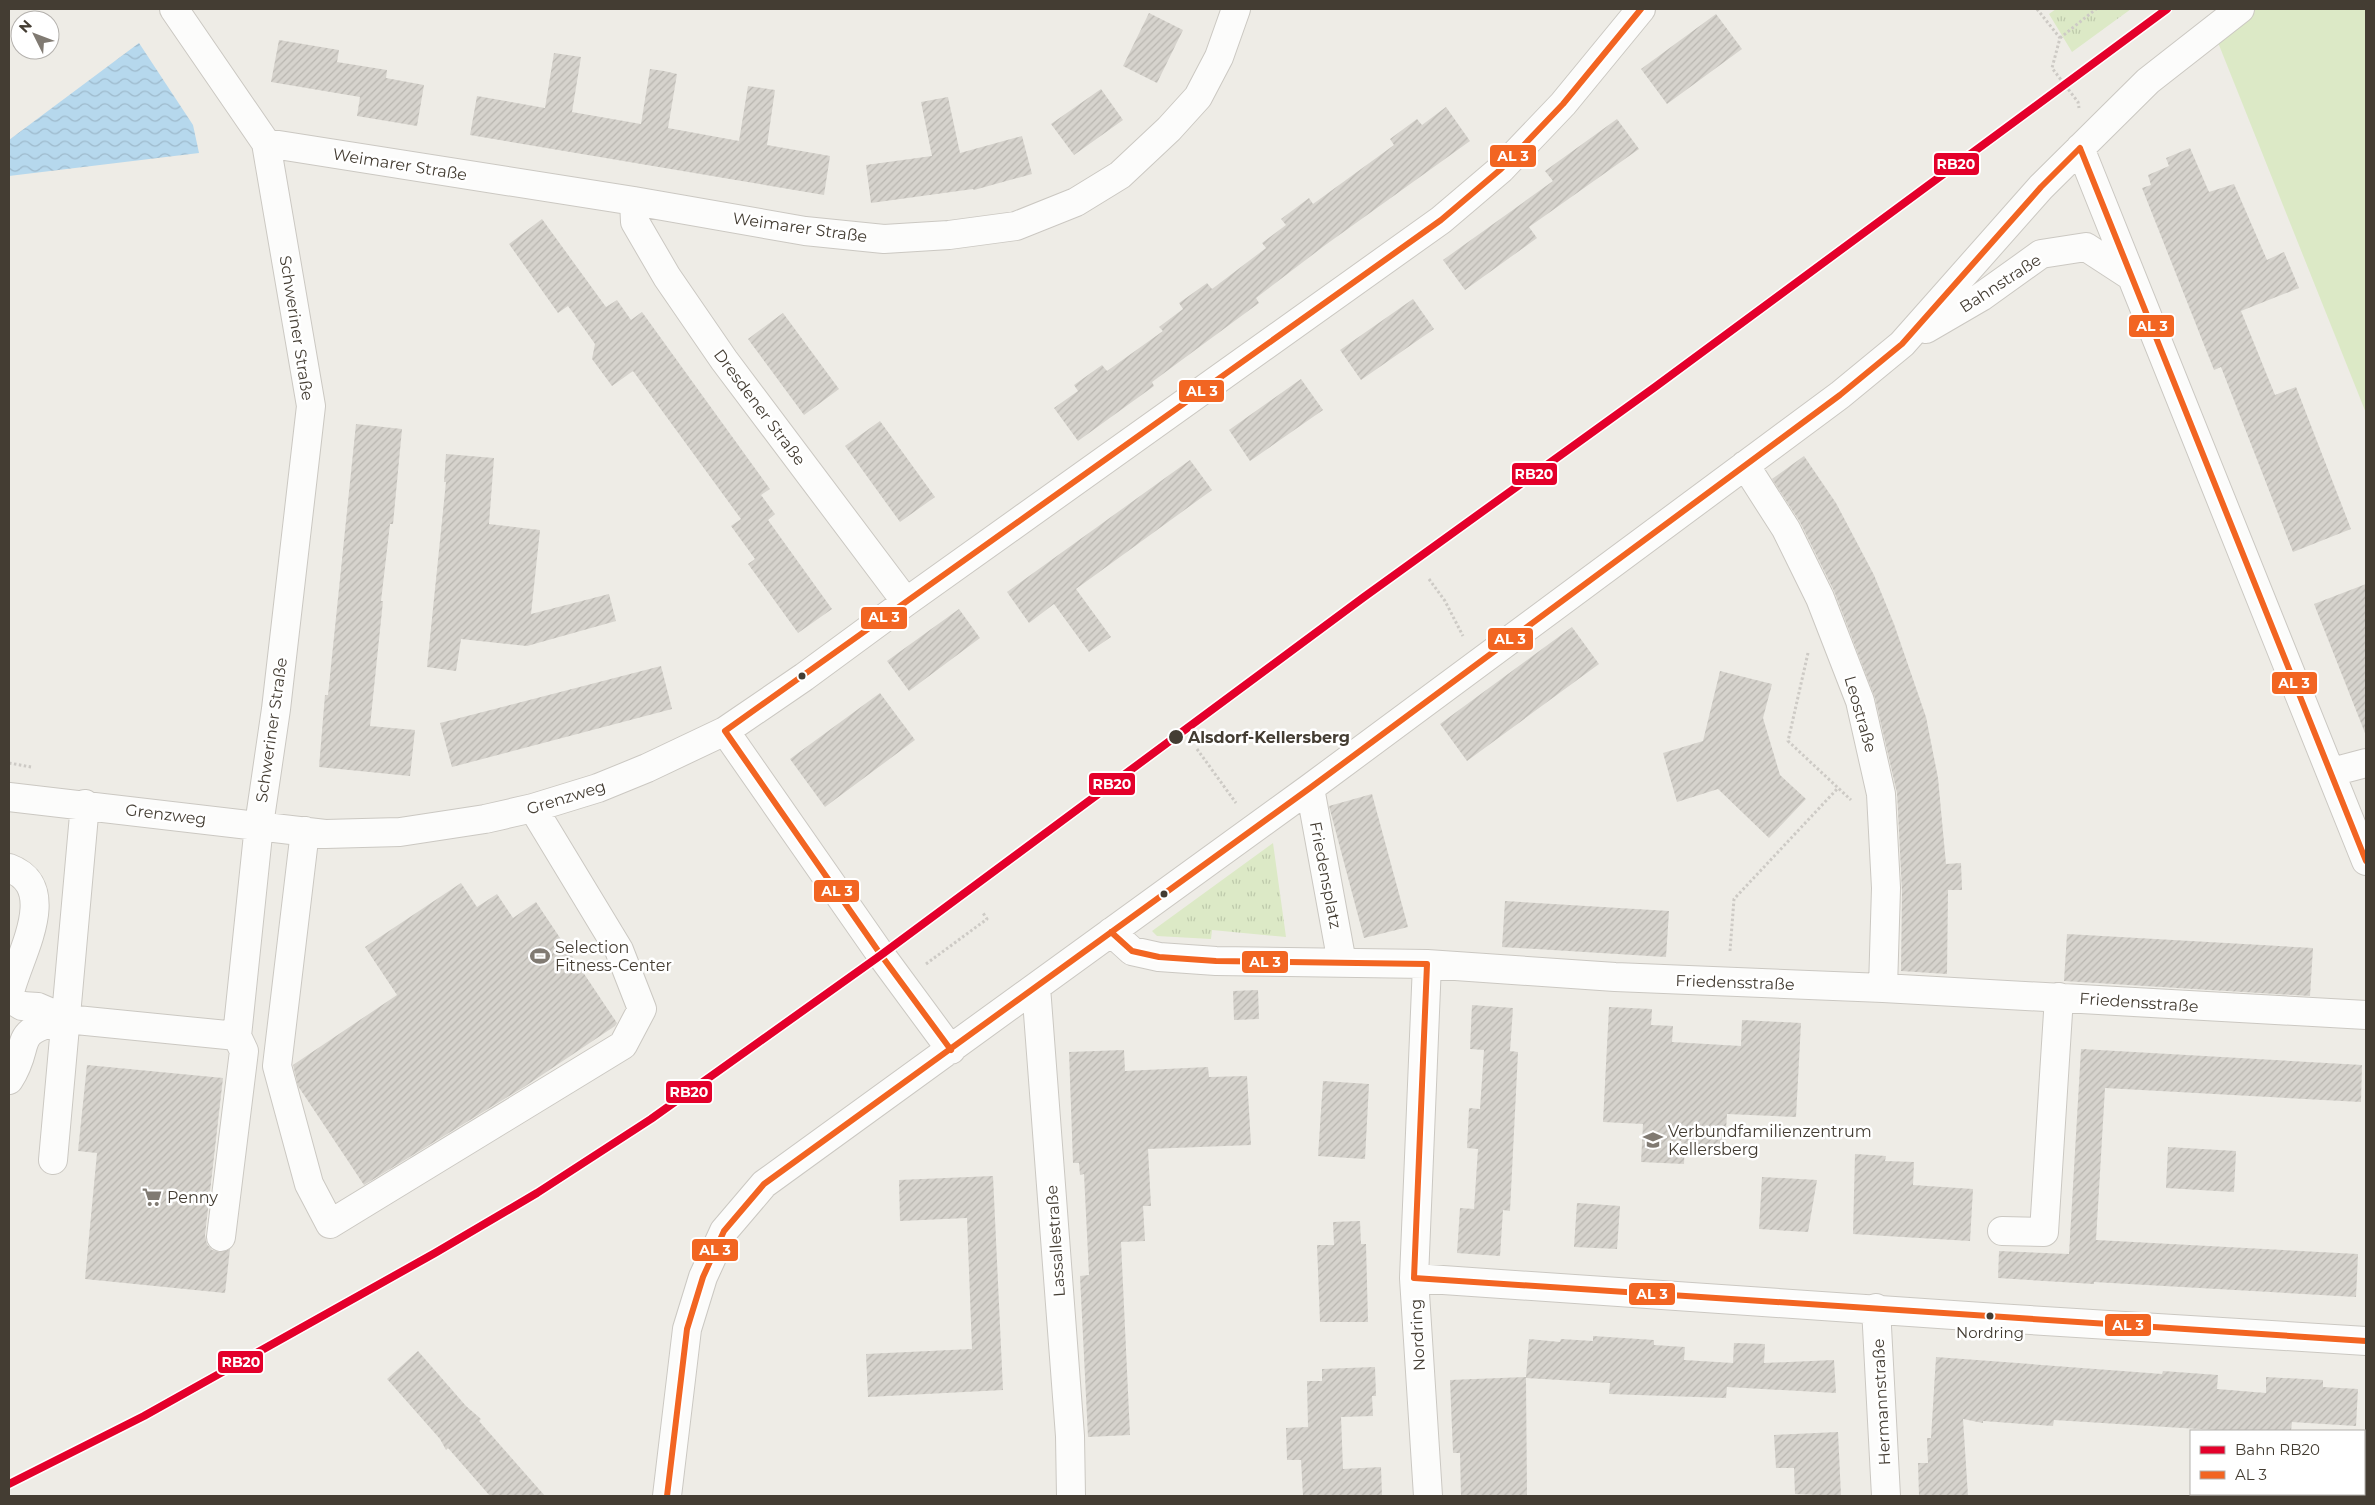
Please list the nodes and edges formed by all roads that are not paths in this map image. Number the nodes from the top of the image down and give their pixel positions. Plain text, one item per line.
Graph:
1 (174, 9) edge
2 (1236, 9) edge
3 (1641, 9) edge
4 (2240, 9) edge
5 (266, 143) junction
6 (2080, 148) junction
7 (634, 201) junction
8 (2129, 275) junction
9 (1902, 344) junction
10 (1746, 465) junction
11 (906, 602) junction
12 (725, 731) junction
13 (2366, 763) edge
14 (2332, 772) junction
15 (1310, 788) junction
16 (9, 797) edge
17 (85, 804) junction
18 (533, 808) junction
19 (258, 825) junction
20 (305, 831) junction
21 (2366, 861) edge
22 (9, 868) edge
23 (1111, 932) junction
24 (1342, 962) junction
25 (1428, 964) junction
26 (1036, 986) junction
27 (1883, 988) junction
28 (9, 997) edge
29 (2059, 997) junction
30 (2366, 1016) edge
31 (66, 1019) junction
32 (237, 1036) junction
33 (951, 1050) junction
34 (9, 1080) edge
35 (53, 1160) dead end
36 (2002, 1231) dead end
37 (221, 1237) dead end
38 (1414, 1278) junction
39 (1876, 1308) junction
40 (2366, 1340) edge
41 (667, 1496) edge
42 (1072, 1496) edge
43 (1428, 1496) edge
44 (1886, 1496) edge

1 - 5 street, Schweriner Straße
2 - 7 street, Weimarer Straße
3 - 11 street, Grenzweg
4 - 6 street, Bahnstraße
5 - 7 street, Weimarer Straße
5 - 19 street, Schweriner Straße
6 - 8 street
6 - 9 street, Bahnstraße
7 - 11 street, Dresdener Straße
8 - 9 street, Bahnstraße
8 - 14 street
9 - 10 street, Bahnstraße
10 - 15 street, Bahnstraße
10 - 27 street, Leostraße
11 - 12 street, Grenzweg
12 - 18 street, Grenzweg
12 - 33 street
13 - 14 street
14 - 21 street
15 - 23 street, Bahnstraße
15 - 24 street, Friedensplatz
16 - 17 street, Grenzweg
17 - 19 street, Grenzweg
17 - 31 street
18 - 20 street, Grenzweg
18 - 20 street
19 - 20 street, Grenzweg
19 - 32 street, Schweriner Straße
22 - 28 street
23 - 24 street, Friedensstraße
23 - 26 street, Bahnstraße
24 - 25 street, Friedensstraße
25 - 27 street, Friedensstraße
25 - 38 street, Nordring
26 - 33 street, Bahnstraße
26 - 42 street, Lassallestraße
27 - 29 street, Friedensstraße
28 - 31 street
29 - 30 street, Friedensstraße
29 - 36 street
31 - 32 street
31 - 34 street
31 - 35 street
32 - 37 street
33 - 41 street, Bahnstraße
38 - 39 street
38 - 43 street, Nordring
39 - 40 street
39 - 44 street, Hermannstraße

